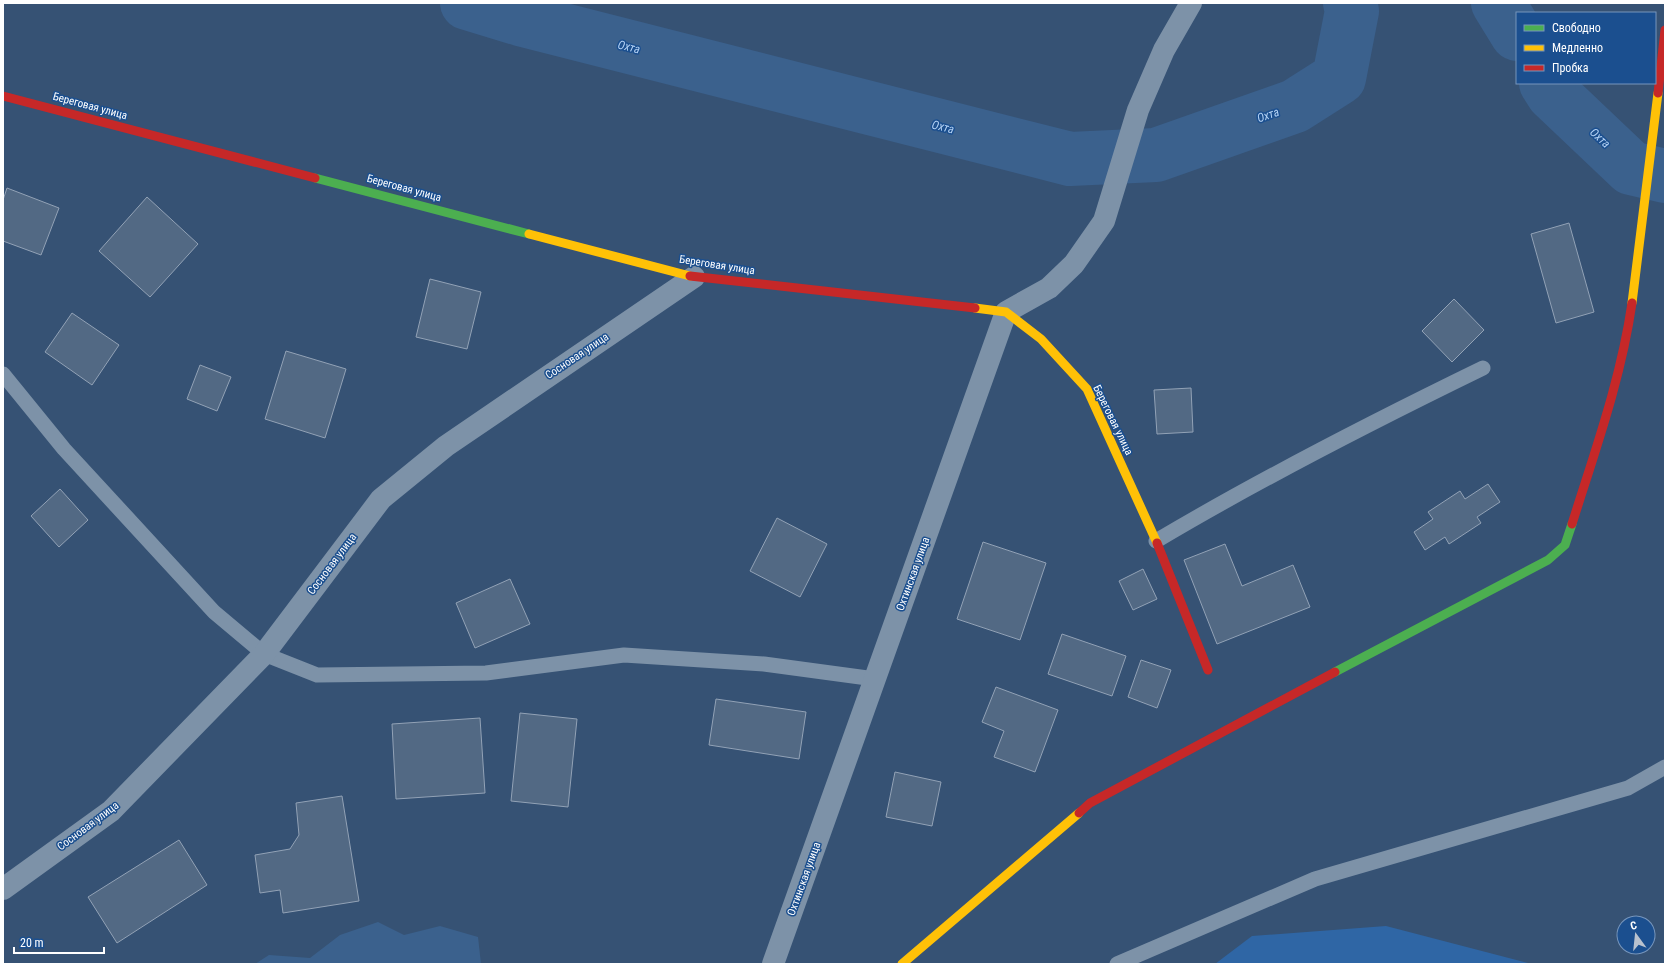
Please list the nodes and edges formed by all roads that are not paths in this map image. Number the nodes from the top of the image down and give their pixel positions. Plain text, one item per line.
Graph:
1 (1191, 3) edge
2 (1665, 30) edge
3 (3, 96) edge
4 (694, 276) junction
5 (1006, 312) junction
6 (1484, 368) dead end
7 (3, 374) edge
8 (1156, 541) junction
9 (264, 654) junction
10 (1208, 670) dead end
11 (875, 679) junction
12 (1665, 767) edge
13 (3, 888) edge
14 (773, 964) edge
15 (902, 964) edge
16 (1117, 964) edge

1 - 5 street
2 - 15 street
3 - 4 street, Береговая улица
4 - 5 street, Береговая улица
4 - 9 street, Сосновая улица
5 - 8 street, Береговая улица
5 - 11 street, Охтинская улица
6 - 8 lane
7 - 9 lane
8 - 10 street, Береговая улица
9 - 11 lane
9 - 13 street, Сосновая улица
11 - 14 street, Охтинская улица
12 - 16 lane

